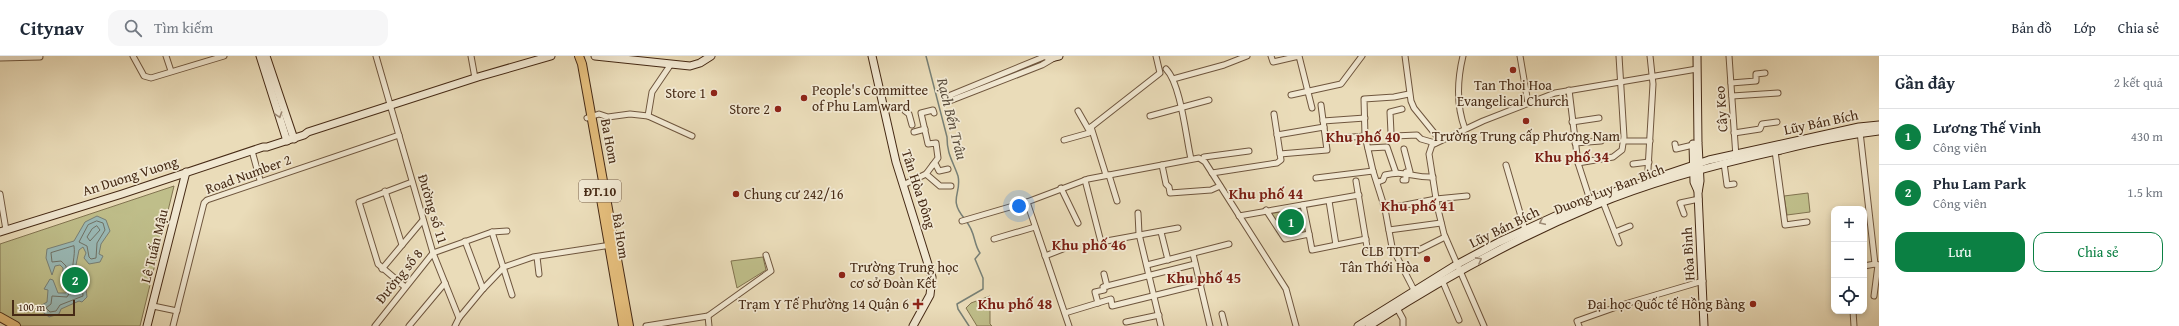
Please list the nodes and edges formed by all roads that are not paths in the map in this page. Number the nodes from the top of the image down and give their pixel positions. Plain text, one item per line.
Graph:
1 (134, 56) edge
2 (166, 56) edge
3 (195, 56) edge
4 (260, 56) edge
5 (266, 56) edge
6 (376, 56) edge
7 (471, 56) edge
8 (551, 56) edge
9 (578, 56) edge
10 (595, 56) edge
11 (711, 56) edge
12 (872, 56) edge
13 (1156, 56) edge
14 (1247, 56) edge
15 (1271, 56) edge
16 (1299, 56) edge
17 (1362, 56) edge
18 (1405, 56) edge
19 (1463, 56) edge
20 (1520, 56) edge
21 (1619, 56) edge
22 (1650, 56) edge
23 (1693, 56) edge
24 (1697, 56) edge
25 (1729, 56) edge
26 (40, 57) edge
27 (220, 57) edge
28 (1051, 57) edge
29 (0, 58) edge
30 (197, 63) junction
31 (671, 64) junction
32 (171, 70) junction
33 (1166, 70) dead end
34 (1695, 70) junction
35 (1765, 73) dead end
36 (1653, 76) junction
37 (475, 78) junction
38 (1173, 79) junction
39 (1620, 82) junction
40 (1731, 83) junction
41 (1569, 90) junction
42 (1307, 92) junction
43 (1778, 92) dead end
44 (1409, 94) junction
45 (1291, 95) dead end
46 (1732, 96) junction
47 (947, 100) dead end
48 (1208, 100) dead end
49 (1528, 103) junction
50 (1321, 105) dead end
51 (390, 106) junction
52 (1181, 106) junction
53 (1312, 108) dead end
54 (1402, 109) dead end
55 (905, 111) dead end
56 (1078, 111) dead end
57 (934, 113) dead end
58 (1274, 114) dead end
59 (648, 116) junction
60 (1150, 116) dead end
61 (590, 118) junction
62 (1365, 118) junction
63 (1599, 118) dead end
64 (1323, 121) junction
65 (1572, 122) junction
66 (1777, 122) dead end
67 (912, 125) dead end
68 (1879, 125) edge
69 (1324, 127) junction
70 (925, 129) junction
71 (1465, 129) junction
72 (1091, 130) junction
73 (1860, 130) junction
74 (1879, 131) edge
75 (914, 132) dead end
76 (1734, 133) junction
77 (399, 135) junction
78 (1277, 135) junction
79 (692, 136) dead end
80 (1366, 136) junction
81 (290, 138) junction
82 (1329, 139) dead end
83 (1064, 140) dead end
84 (1601, 141) dead end
85 (1624, 141) junction
86 (1650, 141) junction
87 (1437, 142) junction
88 (1575, 144) junction
89 (1675, 144) dead end
90 (1368, 148) junction
91 (1404, 149) dead end
92 (252, 151) junction
93 (1249, 151) dead end
94 (1775, 151) junction
95 (1204, 157) dead end
96 (1281, 157) junction
97 (1736, 157) junction
98 (1191, 159) junction
99 (1696, 160) junction
100 (1649, 162) junction
101 (1578, 163) junction
102 (1710, 163) junction
103 (1724, 163) junction
104 (1633, 164) dead end
105 (932, 165) junction
106 (1162, 165) junction
107 (1506, 165) dead end
108 (948, 169) dead end
109 (1373, 171) junction
110 (1684, 171) junction
111 (186, 172) junction
112 (1406, 172) junction
113 (1212, 173) junction
114 (1396, 173) junction
115 (926, 174) junction
116 (1108, 175) junction
117 (1433, 177) junction
118 (1316, 178) dead end
119 (1650, 179) junction
120 (260, 180) junction
121 (1085, 180) junction
122 (1403, 180) dead end
123 (1356, 181) dead end
124 (1697, 181) junction
125 (412, 182) junction
126 (1378, 182) junction
127 (1734, 184) dead end
128 (903, 185) junction
129 (951, 186) dead end
130 (1220, 186) junction
131 (1061, 188) junction
132 (385, 191) junction
133 (0, 194) edge
134 (1359, 195) junction
135 (1467, 196) dead end
136 (1698, 196) junction
137 (1436, 199) junction
138 (1590, 200) junction
139 (1117, 201) dead end
140 (1329, 201) junction
141 (1027, 202) junction
142 (1603, 202) junction
143 (1304, 205) junction
144 (1385, 209) junction
145 (1266, 210) junction
146 (1138, 213) dead end
147 (1684, 214) dead end
148 (1239, 216) junction
149 (423, 220) junction
150 (962, 221) dead end
151 (1807, 222) dead end
152 (1078, 223) dead end
153 (1441, 223) junction
154 (1630, 226) dead end
155 (1035, 227) junction
156 (1178, 228) dead end
157 (1389, 230) junction
158 (1525, 230) junction
159 (3, 231) edge
160 (507, 231) dead end
161 (492, 232) junction
162 (1161, 232) junction
163 (1615, 232) junction
164 (1139, 234) junction
165 (1309, 234) junction
166 (1445, 237) junction
167 (994, 239) dead end
168 (1366, 239) junction
169 (465, 241) junction
170 (1619, 243) dead end
171 (1229, 244) dead end
172 (402, 245) junction
173 (612, 245) junction
174 (1336, 245) junction
175 (1367, 247) dead end
176 (1063, 249) dead end
177 (1419, 250) dead end
178 (434, 253) junction
179 (1193, 254) junction
180 (766, 255) dead end
181 (1045, 256) junction
182 (537, 257) junction
183 (1168, 260) junction
184 (1195, 264) junction
185 (1147, 265) junction
186 (1877, 265) edge
187 (1867, 266) edge
188 (504, 267) junction
189 (1458, 268) junction
190 (382, 269) junction
191 (539, 274) dead end
192 (1104, 274) dead end
193 (1149, 277) junction
194 (1442, 280) junction
195 (1703, 281) junction
196 (445, 283) junction
197 (1201, 284) junction
198 (1105, 286) junction
199 (405, 287) junction
200 (483, 289) junction
201 (1414, 290) junction
202 (512, 295) dead end
203 (1874, 296) dead end
204 (1154, 297) junction
205 (1098, 303) junction
206 (153, 306) junction
207 (1397, 308) junction
208 (177, 311) junction
209 (1065, 313) junction
210 (1222, 314) dead end
211 (1853, 314) edge
212 (1158, 315) junction
213 (708, 316) junction
214 (0, 317) edge
215 (459, 318) junction
216 (1459, 320) dead end
217 (1126, 322) dead end
218 (0, 324) edge
219 (457, 325) edge
220 (5, 326) edge
221 (16, 326) edge
222 (147, 326) edge
223 (173, 326) edge
224 (375, 326) edge
225 (409, 326) edge
226 (623, 326) edge
227 (629, 326) edge
228 (646, 326) edge
229 (709, 326) edge
230 (914, 326) edge
231 (1069, 326) edge
232 (1161, 326) edge
233 (1210, 326) edge
234 (1225, 326) edge
235 (1296, 326) edge
236 (1358, 326) edge
237 (1369, 326) edge
238 (1403, 326) edge
239 (1484, 326) edge
240 (1579, 326) edge
241 (1704, 326) edge
242 (1854, 326) edge

1 - 32 street
2 - 32 street
3 - 30 street
4 -> 81 main road
5 - 81 main road
6 - 51 street, Đường số 11
7 - 37 street
8 - 37 main road, An Duong Vuong
9 - 61 main road, Ba Hom / ĐT.10
10 - 31 main road
11 - 31 main road
12 - 128 main road, Tân Hòa Đông
13 - 72 street
14 - 38 street
15 - 16 street
16 - 42 street
17 - 42 street
18 - 44 street
19 - 71 street
20 - 49 street
21 - 39 street
22 - 36 street
23 - 34 main road
24 - 34 main road
25 - 40 street, Cây Keo
26 - 29 street
27 - 30 street
28 - 47 street
30 - 32 street
31 - 59 street
33 - 38 street
34 - 36 street
34 - 99 main road
35 - 40 street
36 - 39 street
36 - 86 street
37 - 51 main road, An Duong Vuong
38 - 52 street
39 - 41 street
39 - 85 street
40 - 46 street, Cây Keo
41 - 49 street
41 - 65 street
42 - 45 street
42 - 53 street
43 - 46 street
44 - 62 street
44 - 87 street
46 - 76 street, Cây Keo
48 - 52 street
49 - 71 street
50 - 64 street
51 - 77 street, Đường số 11
51 - 81 main road, An Duong Vuong
52 - 60 street
52 - 98 street
54 - 87 street
55 - 67 street
56 - 72 street
57 - 70 street
58 - 78 street
59 - 61 street
59 - 79 street
61 - 173 main road, Ba Hom / ĐT.10
62 - 64 street
62 - 80 street
63 - 65 street
64 - 69 street
65 - 88 street
66 - 76 street
68 - 73 main road, Lũy Bán Bích
69 - 78 street
69 - 96 street
70 - 75 street
70 - 105 street
71 - 87 street
72 - 83 street
72 - 116 street
73 - 74 main road, Duong Luy Ban Bich
73 - 94 main road, Duong Luy Ban Bich
73 - 97 main road, Lũy Bán Bích
73 - 186 street
76 - 97 street, Cây Keo
77 - 120 street, Road Number 2
77 - 125 street, Đường số 11
78 - 96 street
80 - 82 street
80 - 90 street
81 - 92 main road, An Duong Vuong
84 - 88 street
85 - 86 street
85 - 101 street
86 - 100 street
87 - 117 street
88 - 101 street
89 - 99 street
90 - 109 street
90 - 114 street
91 - 112 street
92 - 111 main road, An Duong Vuong
92 - 120 street
93 - 95 street
94 - 97 main road, Duong Luy Ban Bich
94 - 151 street
96 - 113 street
97 - 102 main road, Lũy Bán Bích
97 - 103 main road, Duong Luy Ban Bich
98 - 106 street
98 - 113 street
99 - 102 main road, Duong Luy Ban Bich
99 - 102 main road
99 - 110 main road, Duong Luy Ban Bich
99 - 110 main road
99 - 124 main road
100 - 104 street
100 - 119 street
101 - 138 street
102 - 103 main road, Duong Luy Ban Bich
102 - 124 main road
103 - 127 street
105 - 108 street
105 - 115 street
106 - 116 street
106 - 130 street
107 - 158 street
109 - 118 street
109 - 126 street
110 - 119 main road, Lũy Bán Bích
110 - 124 main road
110 - 142 main road, Duong Luy Ban Bich
111 - 159 main road, An Duong Vuong
111 - 206 main road, Lê Tuấn Mậu
112 - 114 street
112 - 117 street
112 - 122 street
113 - 130 street
114 - 126 street
115 - 128 street
115 - 129 street
116 - 121 street
116 - 139 street
117 - 137 street
119 - 138 main road, Lũy Bán Bích
120 - 208 street, Road Number 2
121 - 131 street
121 - 164 street
123 - 134 street
124 - 136 main road, Hòa Bình
125 - 132 street
125 - 149 street, Đường số 11
126 - 144 street
128 - 230 main road, Tân Hòa Đông
130 - 148 street
131 - 141 street
131 - 152 street
132 - 172 street
132 - 190 street
133 - 159 street
134 - 140 street
134 - 168 street
135 - 137 street
136 - 147 street
136 - 195 main road, Hòa Bình
137 - 144 street
137 - 153 street
138 -> 158 main road, Lũy Bán Bích
140 - 143 street
140 - 174 street
141 - 150 street
141 - 155 street
142 - 163 street
189 -> 142 main road, Duong Luy Ban Bich
143 - 145 street
143 - 165 street
144 - 157 street
145 - 148 street
145 - 165 street
146 - 164 street
148 - 235 street
149 - 172 street
149 - 178 street, Đường số 11
153 - 157 street
153 - 166 street
154 - 163 street
155 - 167 street
155 - 181 street
156 - 162 street
157 - 201 street
158 - 189 main road, Lũy Bán Bích
160 - 161 street, Đường số 8
161 - 169 street, Đường số 8
161 - 188 street
162 - 164 street
162 - 183 street
163 - 170 street
164 - 185 street
165 - 174 street
166 - 177 street
166 - 189 street
168 - 174 street
168 - 175 street
169 - 178 street, Đường số 8
169 - 200 street
171 - 179 street
172 - 190 street
173 - 182 street
173 - 226 main road, Bà Hom / ĐT.10
173 - 227 main road, Ba Hom / ĐT.10
176 - 181 street
178 - 196 street, Đường số 11
178 - 199 street, Đường số 8
179 - 183 street
179 - 184 street
180 - 213 street
181 - 209 street
182 - 188 street
182 - 191 street
183 - 185 street
184 - 193 street
184 - 197 street
185 - 193 street
186 - 187 street
186 - 203 street
188 - 200 street
188 - 202 street
189 - 194 main road, Duong Luy Ban Bich
189 - 201 main road, Lũy Bán Bích
189 - 239 street
190 - 199 street
192 - 198 street
193 - 198 street
193 - 204 street
194 - 207 main road, Duong Luy Ban Bich
194 - 216 street
195 - 240 street
195 - 241 main road, Hòa Bình
196 - 215 street, Đường số 11
196 - 225 street
197 - 204 street
197 - 233 street
198 - 205 street
199 - 224 street, Đường số 8
200 - 215 street
201 - 236 main road, Lũy Bán Bích
204 - 205 street
204 - 212 street
205 - 209 street
206 - 208 street
206 - 222 main road, Lê Tuấn Mậu
207 - 237 main road, Duong Luy Ban Bich
207 - 238 street
208 - 223 street, Road Number 2
209 - 231 street
210 - 234 street
211 - 242 street
212 - 217 street
212 - 232 street
213 - 228 street
213 - 229 street
214 - 221 main road
215 - 219 street
218 - 220 main road

